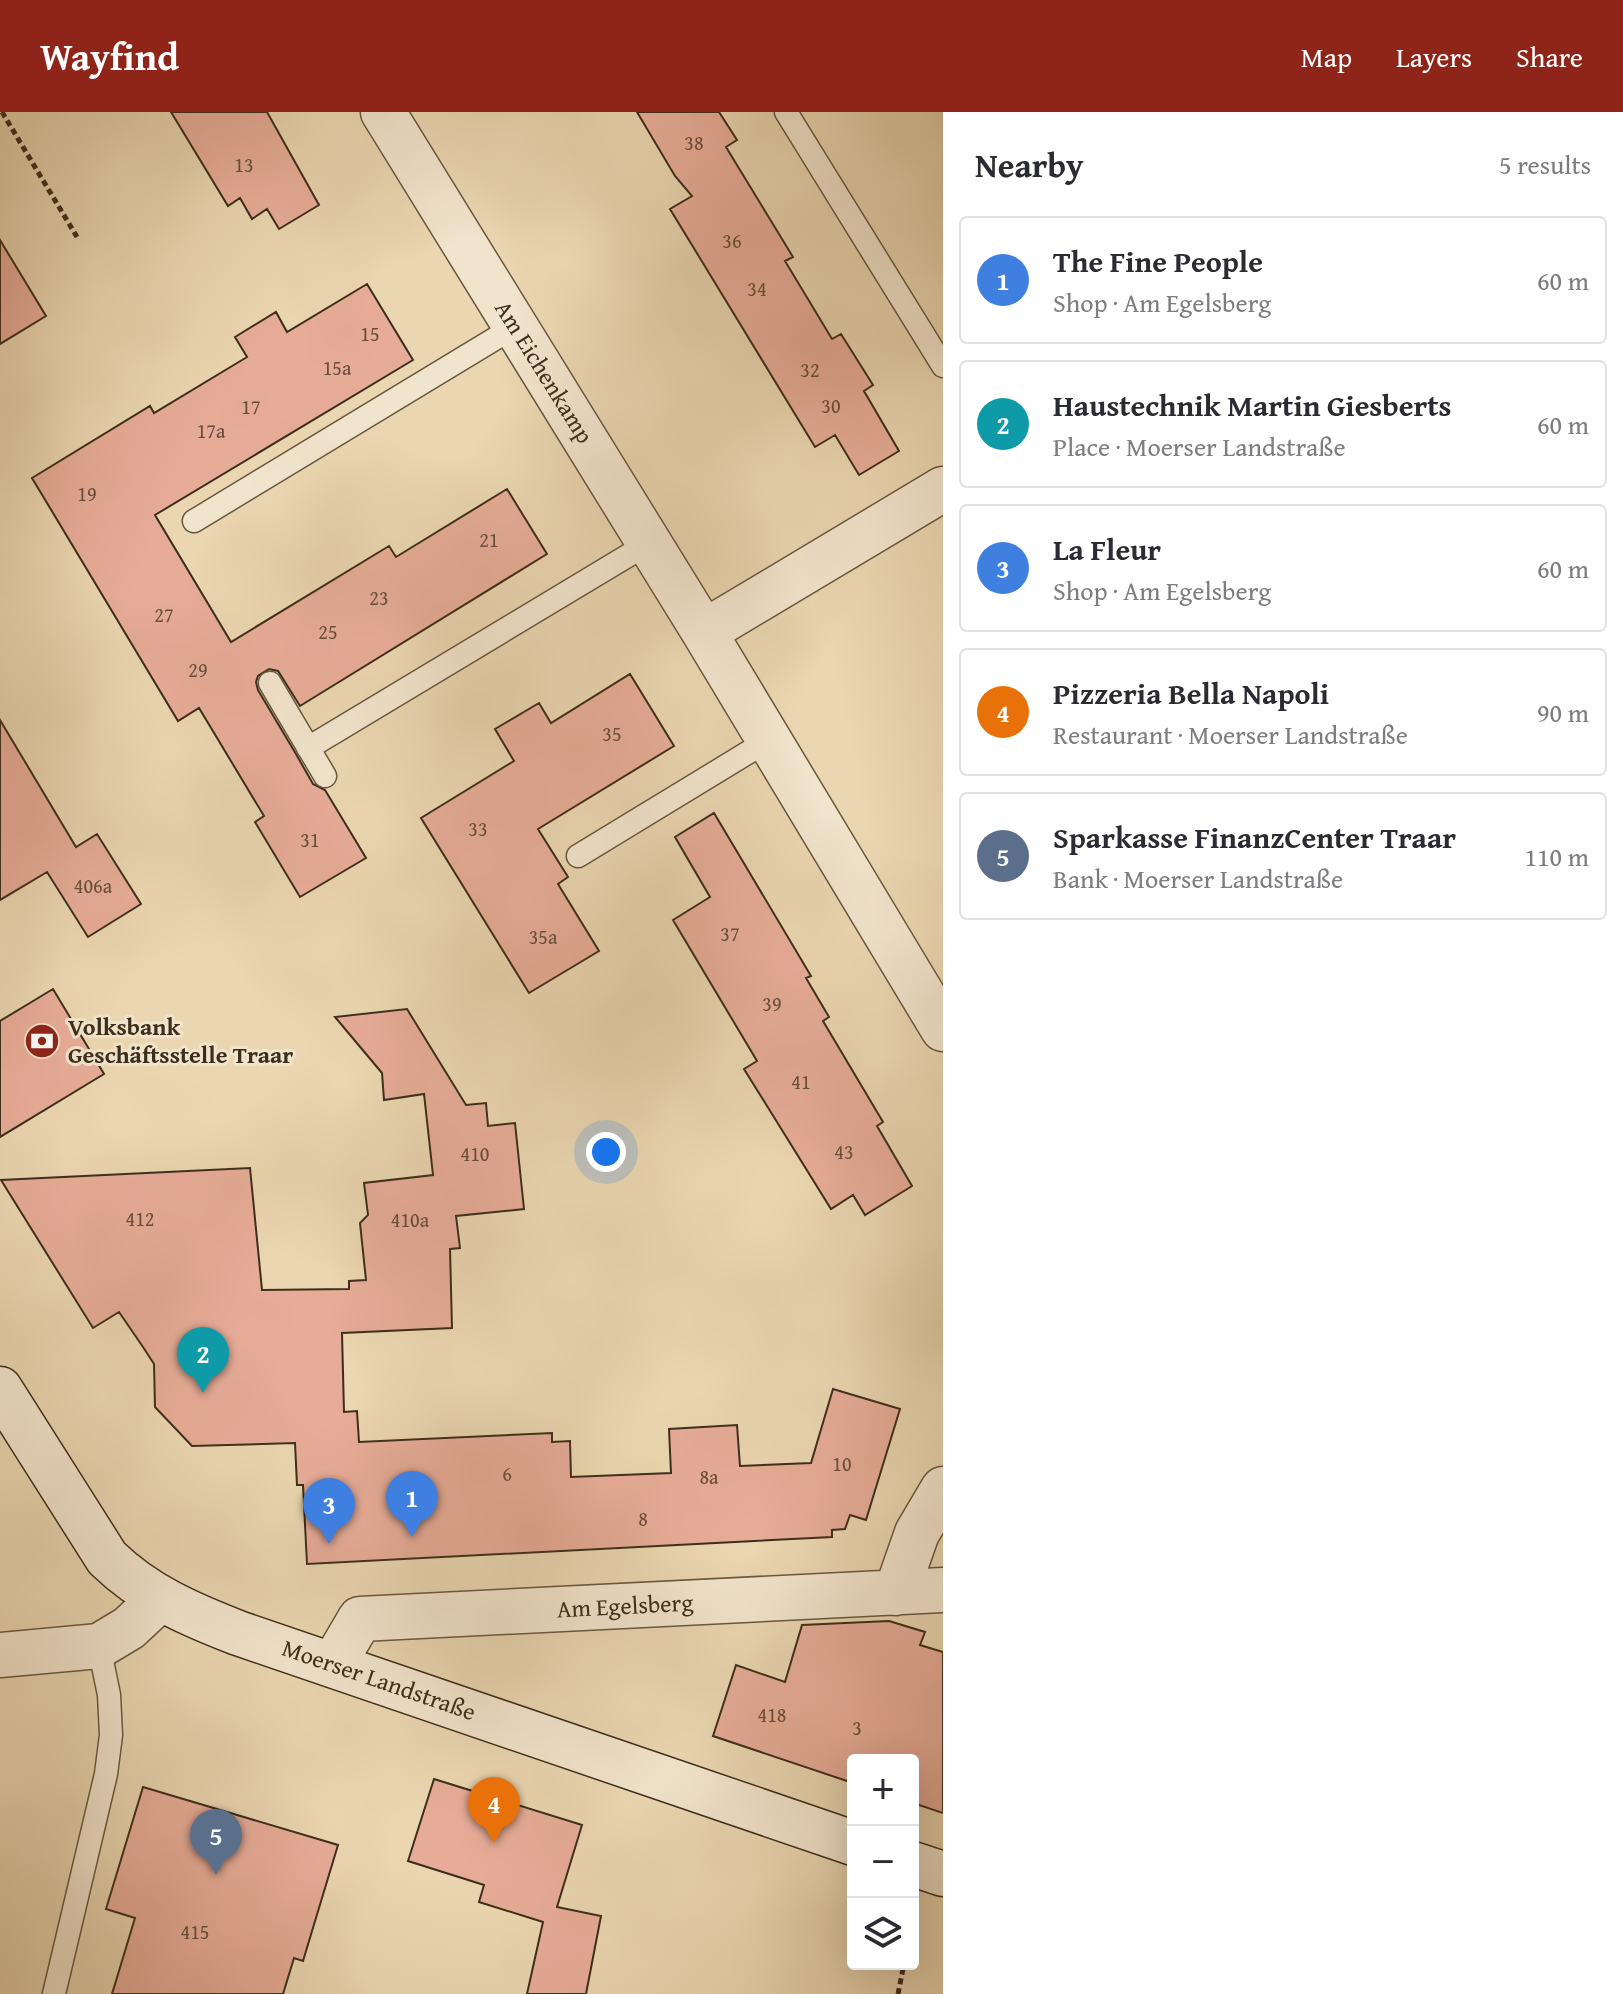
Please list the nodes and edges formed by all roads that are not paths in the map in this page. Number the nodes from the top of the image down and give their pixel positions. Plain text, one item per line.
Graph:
1 (383, 112) edge
2 (786, 112) edge
3 (516, 326) junction
4 (943, 366) edge
5 (943, 489) edge
6 (194, 521) dead end
7 (649, 543) junction
8 (704, 632) junction
9 (270, 683) dead end
10 (767, 741) junction
11 (308, 748) junction
12 (325, 776) dead end
13 (578, 856) dead end
14 (943, 1029) edge
15 (0, 1389) edge
16 (943, 1489) edge
17 (943, 1590) edge
18 (896, 1593) junction
19 (160, 1599) junction
20 (99, 1646) junction
21 (0, 1655) edge
22 (333, 1665) junction
23 (847, 1841) edge
24 (919, 1866) edge
25 (943, 1874) edge
26 (54, 1994) edge

1 - 3 street, Am Eichenkamp
2 - 4 lane
3 - 6 lane
3 - 7 street, Am Eichenkamp
5 - 8 street
7 - 8 street, Am Eichenkamp
7 - 11 lane
8 - 10 street, Am Eichenkamp
9 - 11 lane
10 - 13 lane
10 - 14 street, Am Eichenkamp
11 - 12 lane
15 - 19 street, Moerser Landstraße
16 - 18 street
17 - 18 street, Am Egelsberg
18 - 22 street, Am Egelsberg
19 - 20 street
19 - 22 street, Moerser Landstraße
20 - 21 street
20 - 26 lane
22 - 23 street, Moerser Landstraße
24 - 25 street

